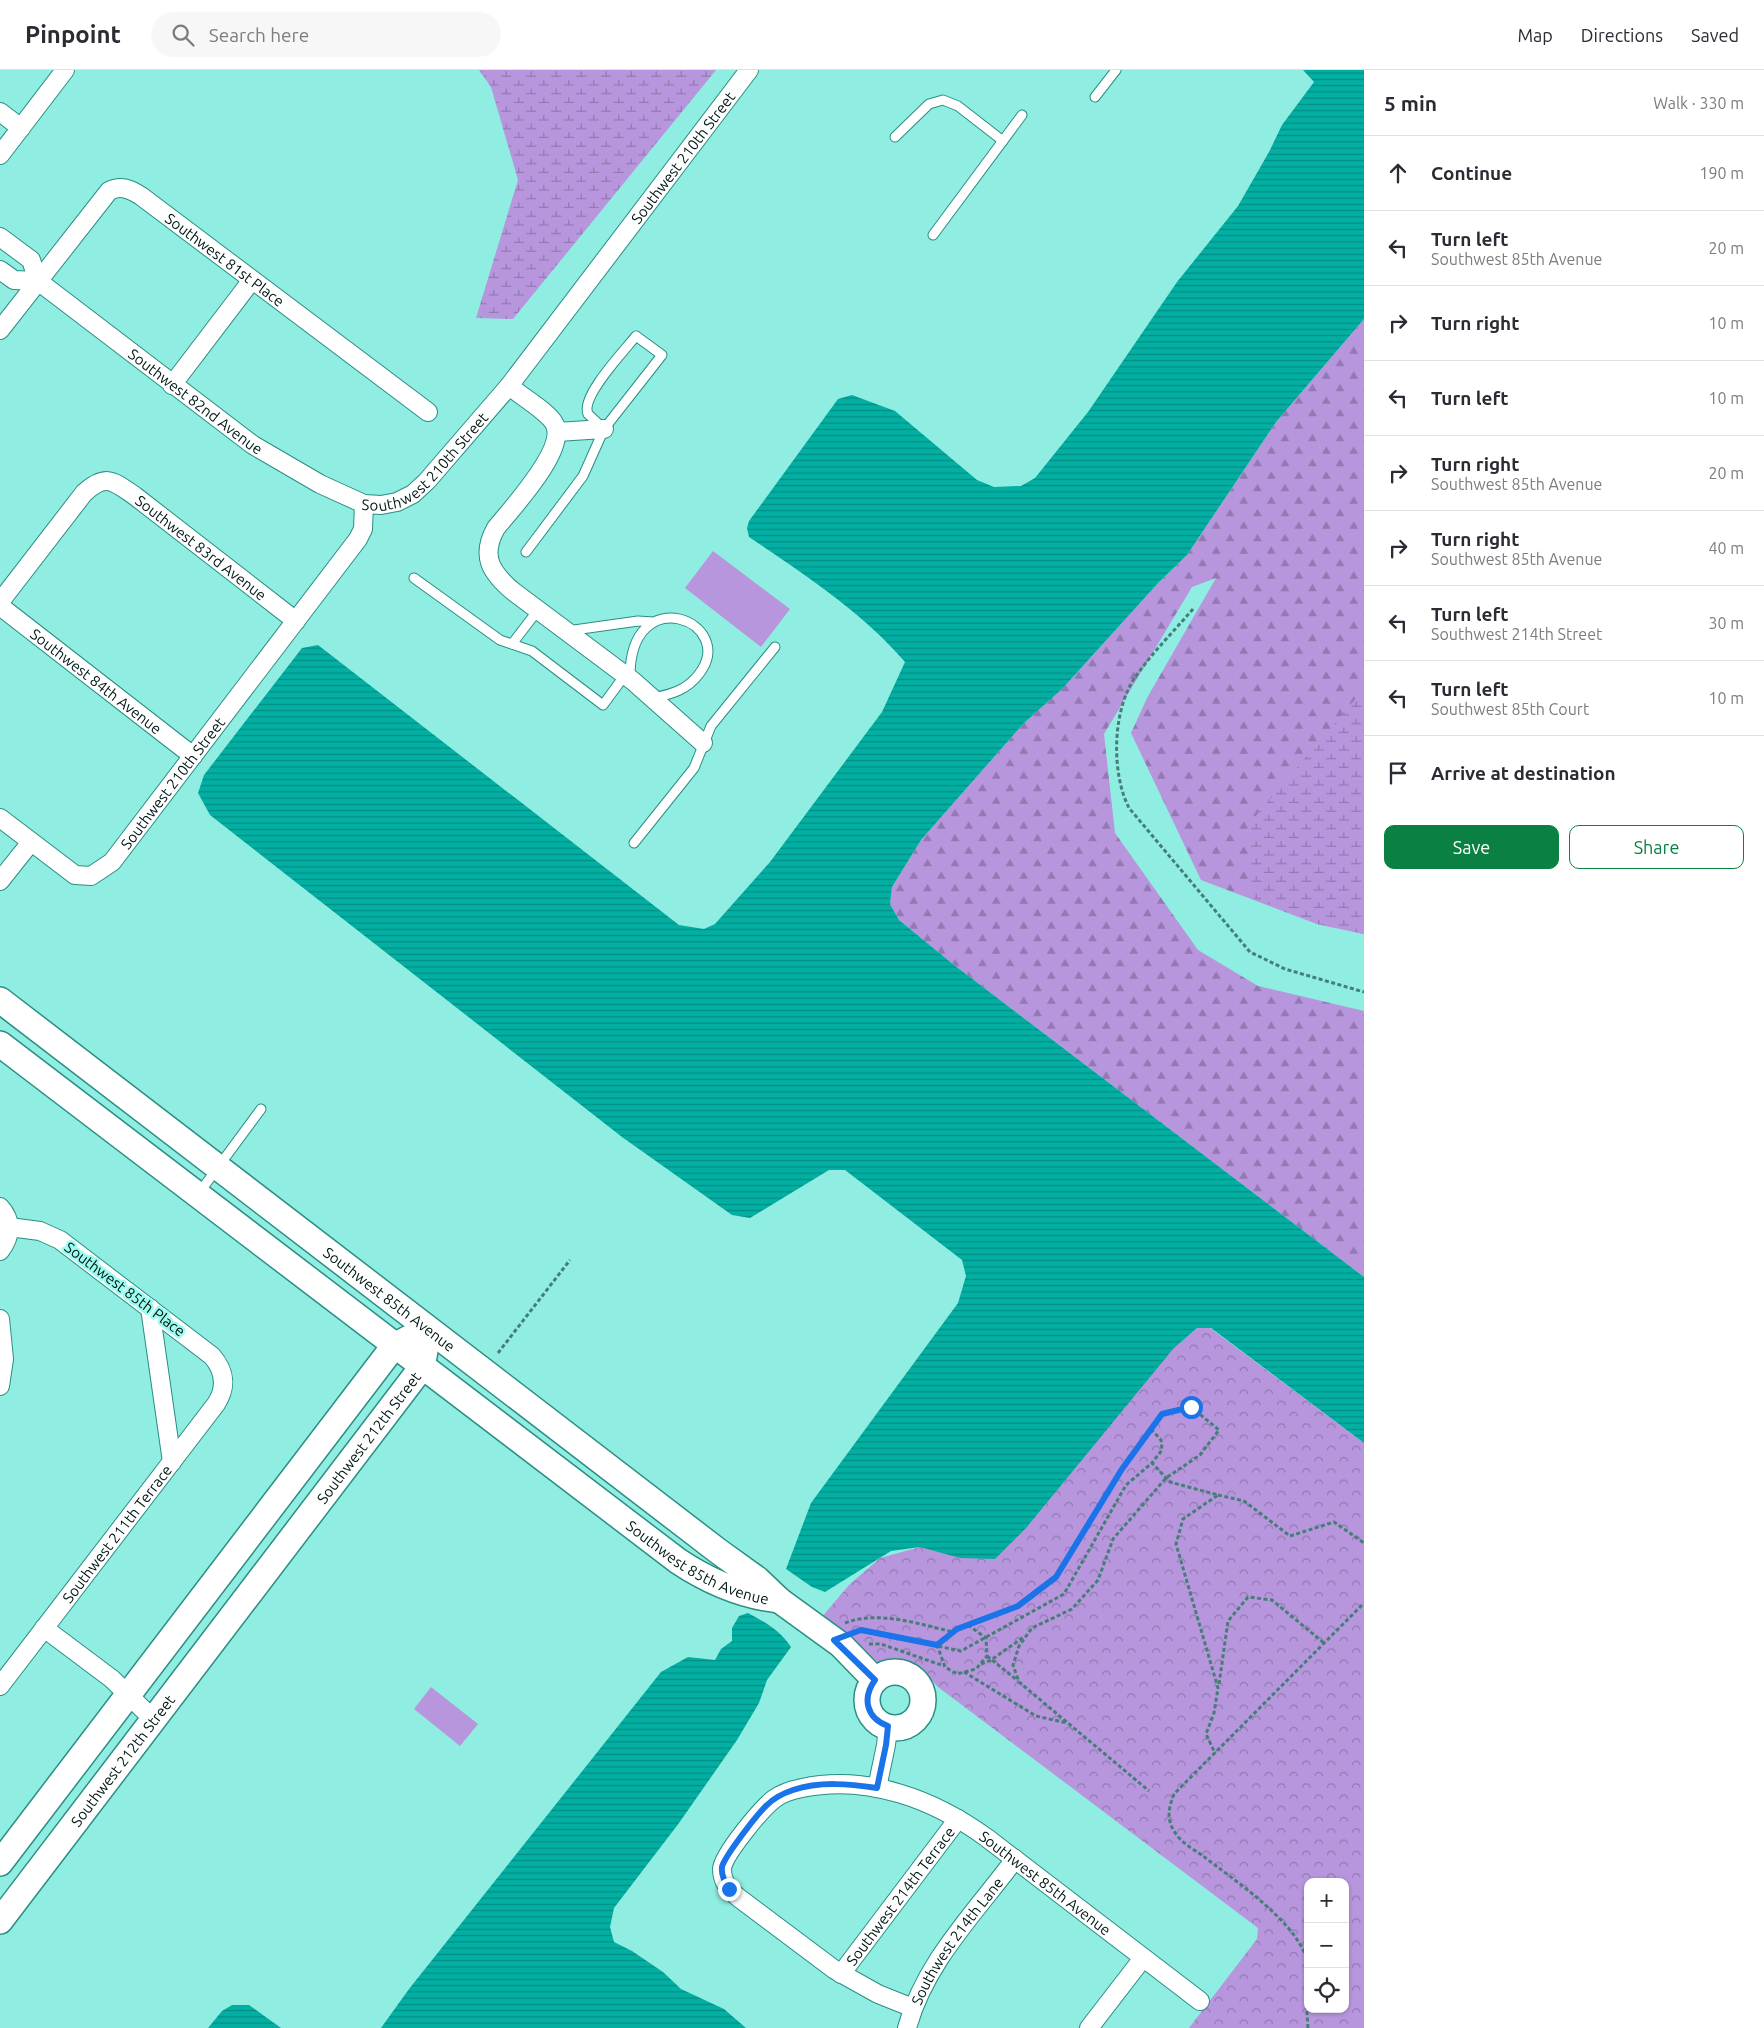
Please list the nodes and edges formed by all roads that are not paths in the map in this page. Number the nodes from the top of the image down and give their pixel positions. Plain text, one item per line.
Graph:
1 (65, 70) edge
2 (749, 70) edge
3 (1116, 70) edge
4 (1095, 97) dead end
5 (0, 112) edge
6 (1022, 114) dead end
7 (21, 128) junction
8 (895, 137) dead end
9 (1002, 141) junction
10 (0, 155) edge
11 (932, 235) dead end
12 (0, 237) edge
13 (0, 270) edge
14 (252, 280) junction
15 (38, 281) junction
16 (0, 329) edge
17 (172, 385) junction
18 (509, 386) junction
19 (428, 412) dead end
20 (604, 429) junction
21 (557, 432) junction
22 (364, 504) junction
23 (526, 552) dead end
24 (414, 578) dead end
25 (0, 602) edge
26 (0, 606) edge
27 (538, 610) junction
28 (296, 621) junction
29 (653, 622) junction
30 (566, 632) junction
31 (512, 644) junction
32 (775, 647) dead end
33 (627, 677) junction
34 (653, 698) junction
35 (704, 742) junction
36 (193, 756) junction
37 (0, 818) edge
38 (30, 842) junction
39 (634, 843) dead end
40 (0, 881) edge
41 (0, 1000) edge
42 (0, 1044) edge
43 (261, 1110) dead end
44 (219, 1167) junction
45 (197, 1195) junction
46 (0, 1207) edge
47 (9, 1227) junction
48 (0, 1251) edge
49 (150, 1308) junction
50 (0, 1319) edge
51 (429, 1328) junction
52 (394, 1346) junction
53 (422, 1367) junction
54 (224, 1376) joint
55 (0, 1386) edge
56 (172, 1462) junction
57 (779, 1600) junction
58 (44, 1628) junction
59 (875, 1680) junction
60 (0, 1686) edge
61 (128, 1694) junction
62 (153, 1719) junction
63 (888, 1726) junction
64 (877, 1788) junction
65 (958, 1818) junction
66 (1015, 1859) junction
67 (0, 1864) edge
68 (0, 1921) edge
69 (1143, 1958) junction
70 (841, 1974) junction
71 (1200, 2002) dead end
72 (913, 2008) junction
73 (907, 2028) edge
74 (1089, 2028) edge

1 - 7 street
2 - 18 street, Southwest 210th Street
3 - 4 lane
5 - 7 street
6 - 9 lane
7 - 10 street
8 - 9 lane
9 - 11 lane
12 - 15 street, Southwest 82nd Avenue
13 - 15 street
14 - 15 street, Southwest 81st Place
14 - 17 street
14 - 19 street, Southwest 81st Place
15 - 16 street, Southwest 81st Place
15 - 17 street, Southwest 82nd Avenue
17 - 22 street, Southwest 82nd Avenue
18 - 21 street
18 - 22 street, Southwest 210th Street
20 - 20 lane
20 - 21 street
20 - 23 lane
21 - 27 street
22 - 28 street, Southwest 210th Street
24 - 31 lane
25 - 28 street, Southwest 83rd Avenue
26 - 36 street, Southwest 84th Avenue
27 - 30 street
27 - 31 lane
28 - 36 street, Southwest 210th Street
29 - 30 lane
29 - 33 lane
29 - 34 lane
30 - 33 street
31 - 33 lane
32 - 35 lane
33 - 34 street
34 - 35 street
35 - 39 lane
36 - 38 street, Southwest 210th Street
37 - 38 street
38 - 40 street
41 - 44 street, Southwest 85th Avenue
42 - 45 street, Southwest 85th Avenue
43 - 44 lane
44 - 45 lane
44 - 51 street, Southwest 85th Avenue
45 - 52 street, Southwest 85th Avenue
46 - 47 street
47 - 48 street
47 - 49 street, Southwest 85th Place
49 - 54 street, Southwest 85th Place
49 - 56 street
50 - 55 street
51 - 52 street
51 - 53 street, Southwest 212th Street
51 - 57 street, Southwest 85th Avenue
52 - 53 street, Southwest 85th Avenue
52 - 61 street
53 - 57 street, Southwest 85th Avenue
53 - 62 street, Southwest 212th Street
54 - 56 street, Southwest 211th Terrace
56 - 58 street, Southwest 211th Terrace
57 - 59 street, Southwest 85th Avenue
58 - 60 street, Southwest 211th Terrace
58 - 61 street
59 - 63 street
59 - 63 street
61 - 62 street
61 - 67 street
62 - 68 street, Southwest 212th Street
63 - 64 street
64 - 65 street, Southwest 85th Avenue
64 - 70 street, Southwest 85th Avenue
65 - 66 street, Southwest 85th Avenue
65 - 70 street, Southwest 214th Terrace
66 - 69 street, Southwest 85th Avenue
66 - 72 street, Southwest 214th Lane
69 - 71 street, Southwest 85th Avenue
69 - 74 street
70 - 72 street
72 - 73 street, Southwest 214th Lane

